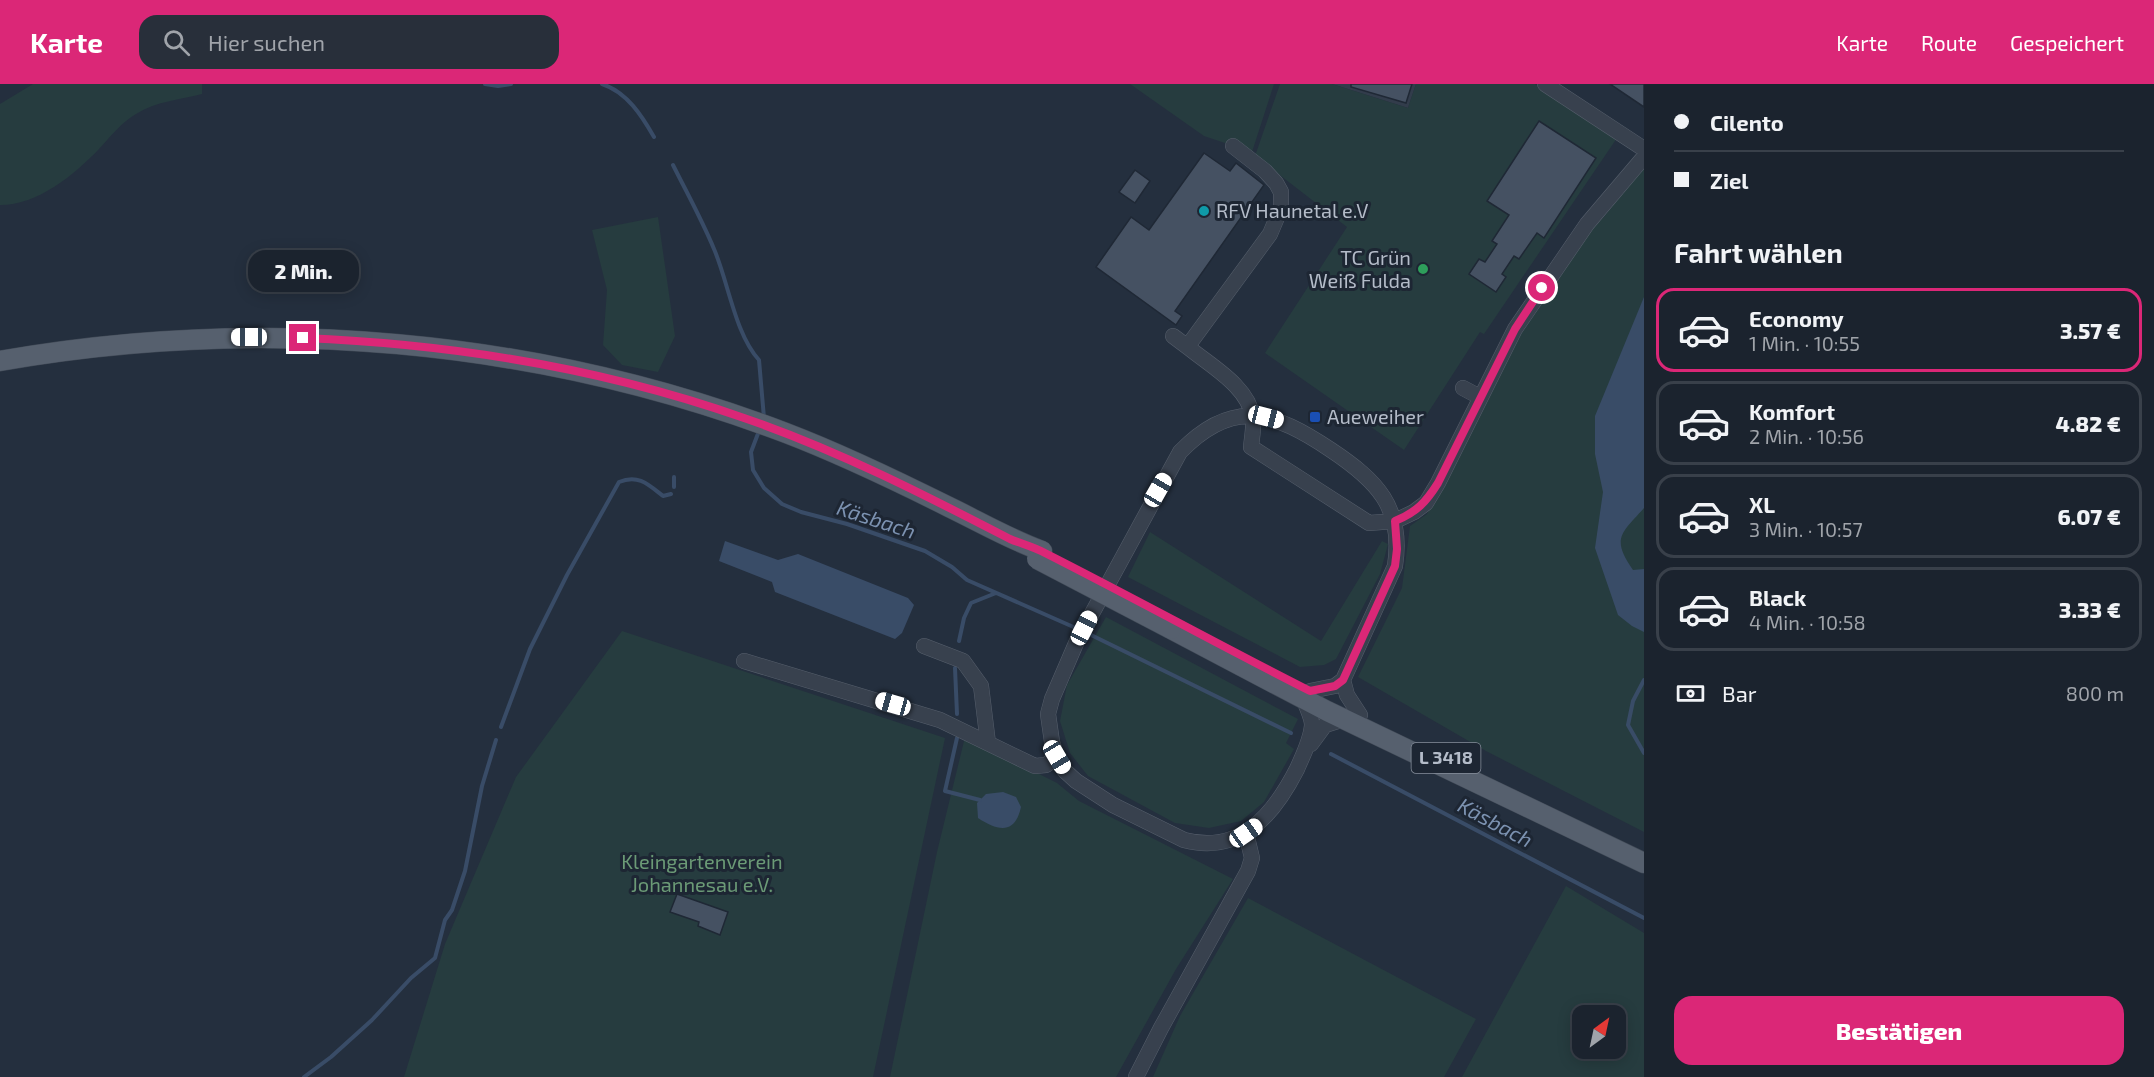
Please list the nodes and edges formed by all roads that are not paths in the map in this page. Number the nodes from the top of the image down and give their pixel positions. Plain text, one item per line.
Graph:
1 (1545, 84) edge
2 (1233, 146) dead end
3 (1644, 149) edge
4 (1644, 157) edge
5 (1173, 336) dead end
6 (1189, 345) junction
7 (0, 361) edge
8 (1463, 388) dead end
9 (1480, 397) junction
10 (1253, 417) junction
11 (1395, 521) junction
12 (924, 645) dead end
13 (744, 661) dead end
14 (1343, 680) junction
15 (1307, 695) junction
16 (1352, 717) junction
17 (988, 743) junction
18 (1304, 754) junction
19 (1057, 757) junction
20 (1246, 833) junction
21 (1644, 848) edge
22 (1644, 863) edge
23 (1136, 1077) edge

1 - 3 street
2 - 6 street
4 - 9 street
5 - 6 street
6 - 10 street
7 - 15 main road, L 3418, bridge
8 - 9 street
9 - 11 street
10 - 11 street
10 - 11 street
10 - 19 street
11 - 14 street
12 - 17 street
13 - 17 street
14 - 15 street
14 - 16 street
15 - 16 main road, L 3418
15 - 18 street
16 - 18 street
16 - 21 main road, L 3418
16 - 22 main road, L 3418
17 - 19 street
18 - 20 street
19 - 20 street
20 - 23 street

